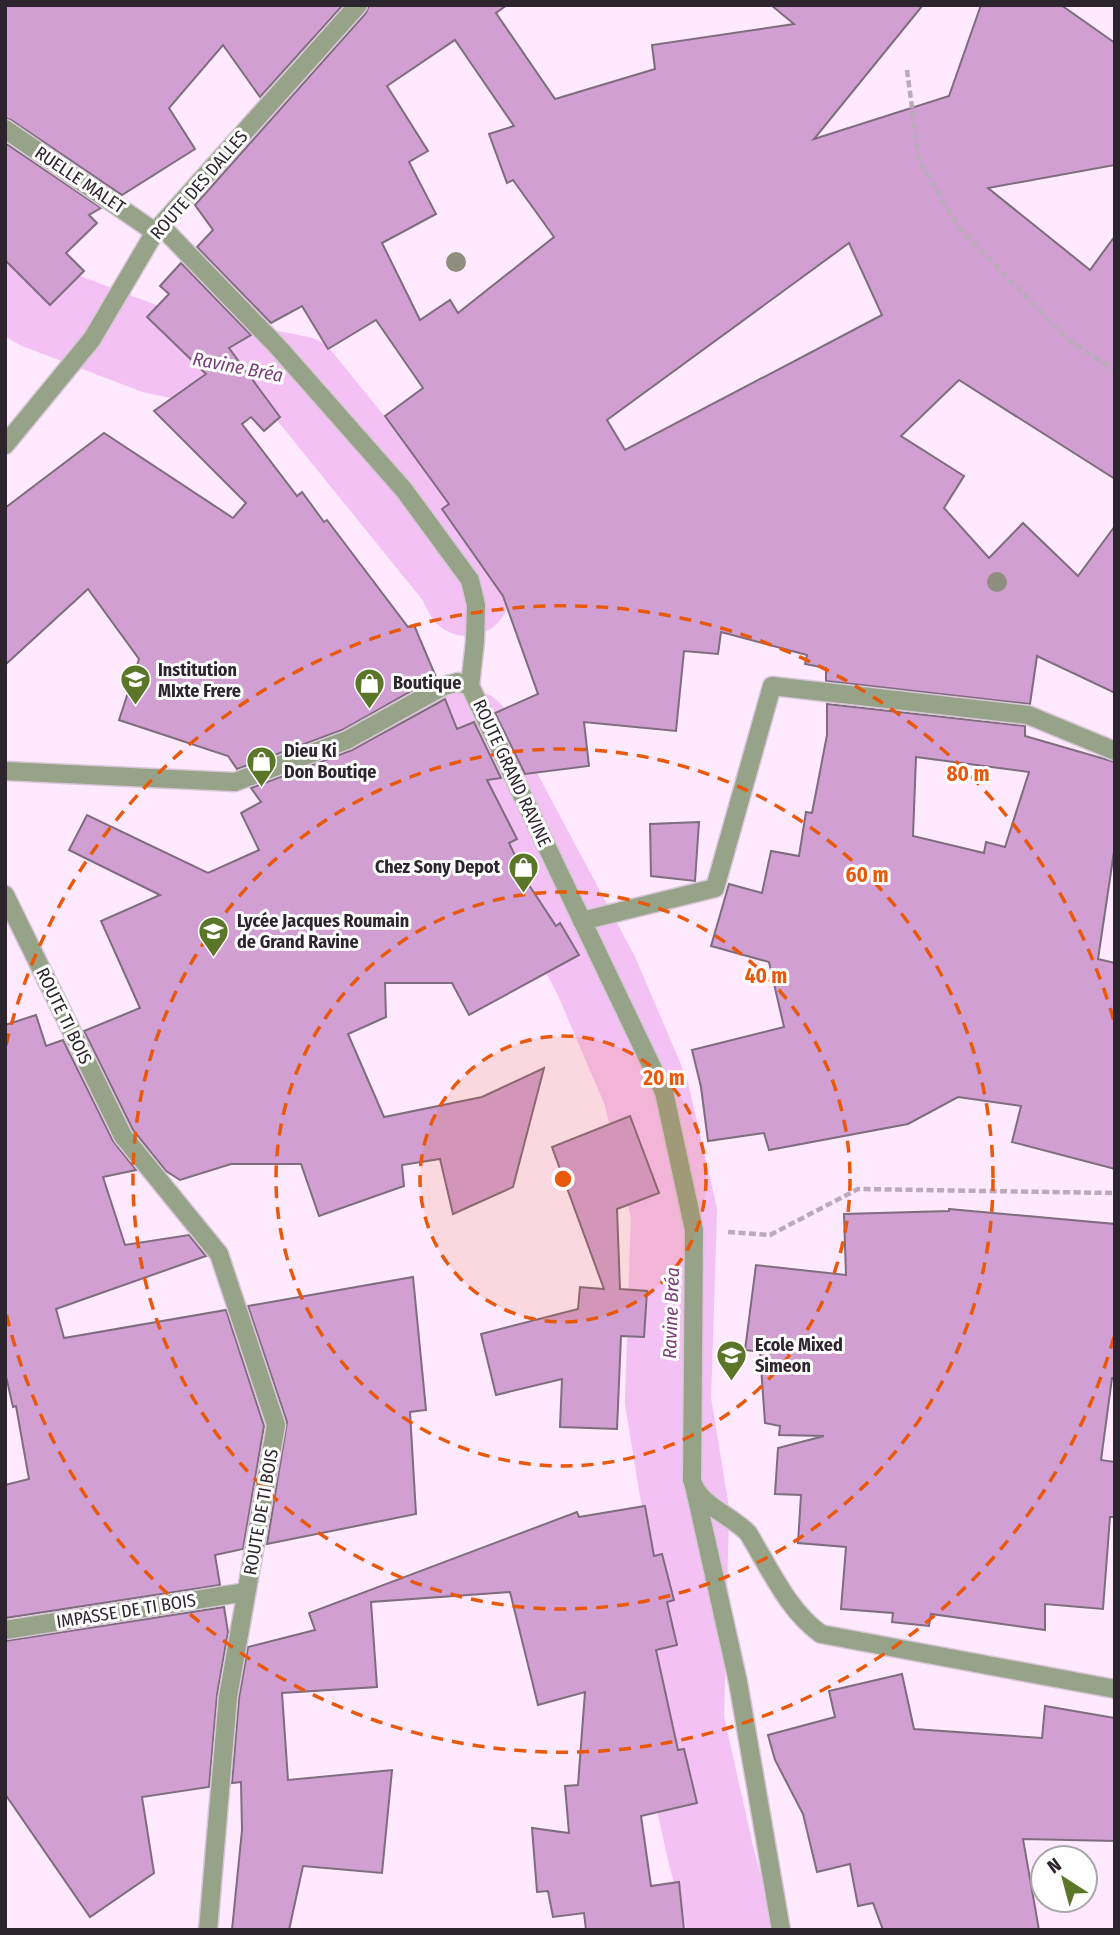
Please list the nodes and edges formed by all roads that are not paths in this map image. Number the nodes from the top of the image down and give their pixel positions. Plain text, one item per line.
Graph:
1 (358, 5) edge
2 (5, 129) edge
3 (158, 229) junction
4 (5, 445) edge
5 (470, 686) junction
6 (1115, 751) edge
7 (5, 771) edge
8 (5, 895) edge
9 (582, 921) junction
10 (123, 1136) joint
11 (695, 1490) junction
12 (246, 1592) junction
13 (5, 1630) edge
14 (1115, 1689) edge
15 (208, 1930) edge
16 (781, 1930) edge

1 - 3 street, ROUTE DES DALLES
2 - 3 street, RUELLE MALET
3 - 4 street, ROUTE DES DALLES
3 - 5 street, RUELLE MALET
5 - 7 street, ROUTE GRAND RAVINE
5 - 9 street, ROUTE GRAND RAVINE
6 - 9 street
8 - 10 street, ROUTE TI BOIS
9 - 11 street, ROUTE GRAND RAVINE
10 - 12 street, ROUTE DE TI BOIS
11 - 14 street
11 - 16 street, ROUTE GRAND RAVINE
12 - 13 street, IMPASSE DE TI BOIS
12 - 15 street, ROUTE DE TI BOIS

